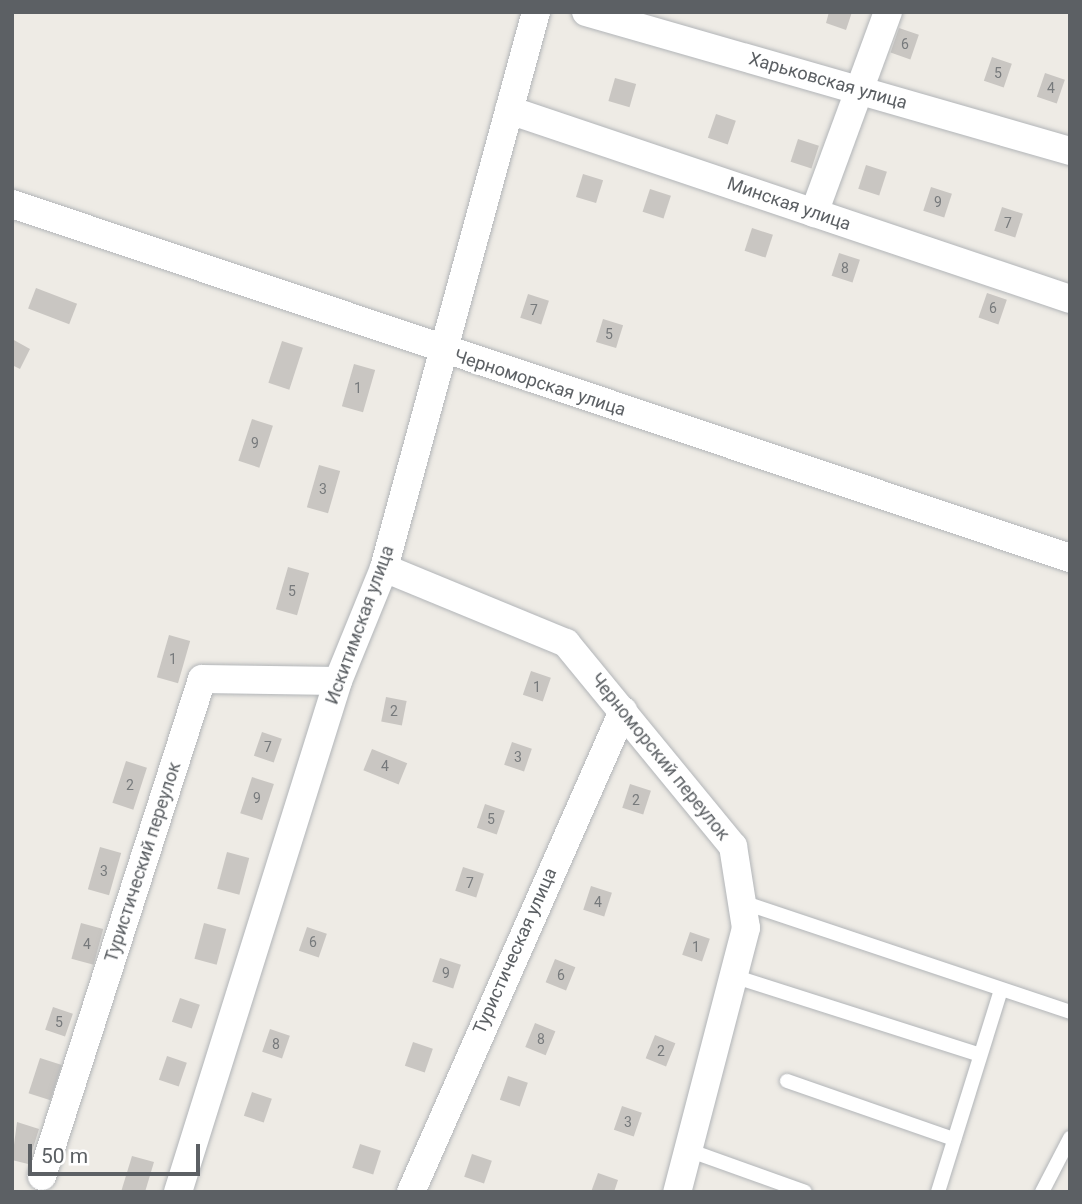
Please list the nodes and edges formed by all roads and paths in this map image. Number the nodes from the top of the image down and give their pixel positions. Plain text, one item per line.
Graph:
1 (536, 12) edge
2 (586, 12) edge
3 (888, 12) edge
4 (860, 90) junction
5 (509, 110) junction
6 (1070, 150) edge
7 (12, 204) edge
8 (814, 213) junction
9 (1070, 299) edge
10 (442, 351) junction
11 (1070, 558) edge
12 (384, 568) junction
13 (338, 681) junction
14 (623, 711) junction
15 (742, 902) junction
16 (733, 976) junction
17 (1000, 993) junction
18 (1070, 1012) edge
19 (981, 1055) junction
20 (787, 1081) dead end
21 (1070, 1138) edge
22 (954, 1139) junction
23 (688, 1150) junction
24 (42, 1175) dead end
25 (1044, 1185) edge
26 (178, 1192) edge
27 (411, 1192) edge
28 (677, 1192) edge
29 (805, 1192) edge
30 (938, 1192) edge
31 (1055, 1192) edge

1 - 5 street, Искитимская улица
2 - 4 street, Харьковская улица
3 - 4 street
4 - 6 street, Харьковская улица
4 - 8 street
5 - 8 street, Минская улица
5 - 10 street, Искитимская улица
7 - 10 street, Черноморская улица
8 - 9 street, Минская улица
10 - 11 street, Черноморская улица
10 - 12 street, Искитимская улица
12 - 13 street, Искитимская улица
12 - 14 street, Черноморский переулок
13 - 24 street, Туристический переулок
13 - 26 street, Искитимская улица
14 - 15 street, Черноморский переулок
14 - 27 street, Туристическая улица
15 - 16 street, Черноморский переулок
15 - 17 lane
16 - 19 lane
16 - 23 street, Черноморский переулок
17 - 18 lane
17 - 19 lane
19 - 22 lane
20 - 22 lane
21 - 25 lane
22 - 30 lane
23 - 28 street, Черноморский переулок
23 - 29 lane
25 - 31 lane

